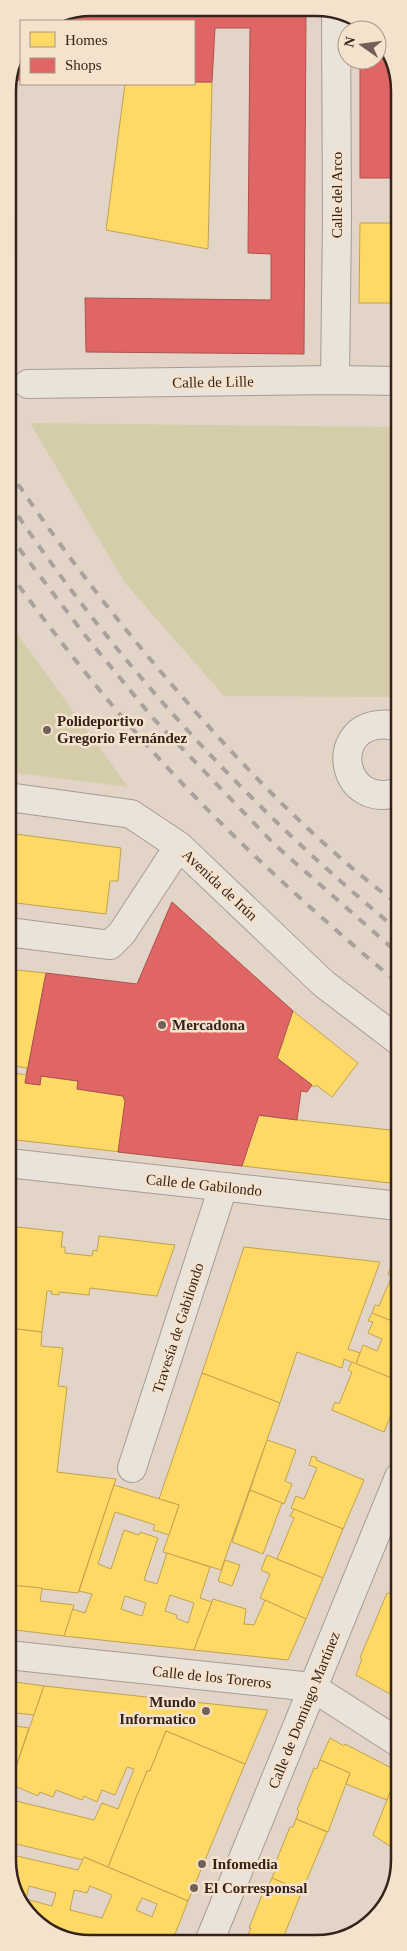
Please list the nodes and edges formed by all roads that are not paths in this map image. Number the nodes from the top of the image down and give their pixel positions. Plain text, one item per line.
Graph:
1 (336, 19) edge
2 (335, 380) junction
3 (391, 381) edge
4 (28, 384) dead end
5 (391, 726) edge
6 (391, 795) edge
7 (16, 798) edge
8 (179, 846) junction
9 (16, 933) edge
10 (391, 1035) edge
11 (16, 1164) edge
12 (223, 1187) junction
13 (391, 1205) edge
14 (132, 1468) dead end
15 (391, 1496) edge
16 (16, 1655) edge
17 (312, 1687) junction
18 (391, 1739) edge
19 (212, 1935) edge

1 - 2 street, Calle del Arco
2 - 3 street, Calle de Lille
2 - 4 street, Calle de Lille
5 - 6 street
7 - 8 street, Avenida de Irún
8 - 9 street
8 - 10 street, Avenida de Irún
11 - 12 street, Calle de Gabilondo
12 - 13 street, Calle de Gabilondo
12 - 14 street, Travesía de Gabilondo
15 - 17 street, Calle de Domingo Martínez
16 - 17 street, Calle de los Toreros
17 - 18 street, Calle de los Toreros
17 - 19 street, Calle de Domingo Martínez

